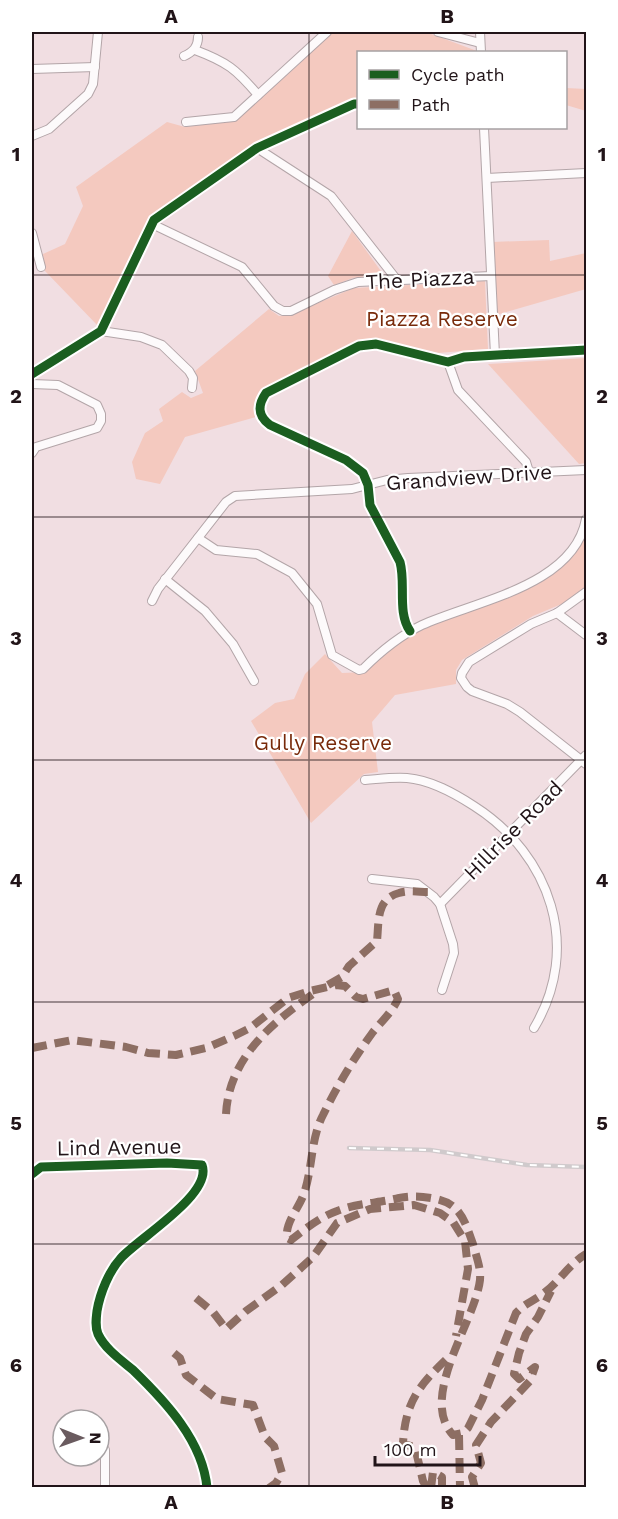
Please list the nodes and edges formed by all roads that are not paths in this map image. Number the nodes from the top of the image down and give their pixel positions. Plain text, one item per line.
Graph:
1 (98, 32) edge
2 (327, 32) edge
3 (438, 32) edge
4 (480, 32) edge
5 (198, 37) dead end
6 (481, 48) edge
7 (195, 50) junction
8 (184, 56) dead end
9 (95, 67) junction
10 (32, 69) edge
11 (258, 95) junction
12 (357, 104) edge
13 (186, 122) dead end
14 (484, 129) edge
15 (32, 136) edge
16 (257, 148) junction
17 (586, 173) edge
18 (487, 178) junction
19 (152, 224) junction
20 (32, 233) edge
21 (41, 267) dead end
22 (491, 276) junction
23 (397, 280) junction
24 (101, 331) junction
25 (586, 350) edge
26 (495, 355) junction
27 (448, 362) junction
28 (32, 374) edge
29 (32, 384) edge
30 (192, 388) dead end
31 (32, 453) edge
32 (586, 470) edge
33 (530, 472) junction
34 (368, 485) junction
35 (586, 519) edge
36 (198, 538) junction
37 (165, 579) junction
38 (586, 592) edge
39 (152, 601) dead end
40 (557, 613) junction
41 (410, 631) junction
42 (586, 635) edge
43 (254, 681) dead end
44 (585, 760) edge
45 (365, 780) dead end
46 (510, 834) junction
47 (372, 879) dead end
48 (440, 904) junction
49 (442, 990) dead end
50 (534, 1028) dead end
51 (35, 1171) edge
52 (105, 1468) edge
53 (105, 1488) edge
54 (207, 1488) edge

1 - 9 street
2 - 11 street
3 - 6 street
4 - 6 street
5 - 7 street
7 - 8 street
7 - 11 street
9 - 10 street
9 - 15 street
11 - 13 street
12 - 16 street
14 - 18 street
16 - 19 street
16 - 23 street
17 - 18 street
18 - 22 street
19 - 23 street, The Piazza
19 - 24 street
20 - 21 street
22 - 23 street, The Piazza
22 - 26 street
24 - 28 street
24 - 30 street
25 - 26 street
26 - 27 street
27 - 33 street
27 - 34 street
29 - 31 street
32 - 33 street, Grandview Drive
33 - 34 street, Grandview Drive
34 - 36 street, Grandview Drive
34 - 41 street
35 - 41 street
36 - 37 street, Grandview Drive
36 - 41 street
37 - 39 street, Grandview Drive
37 - 43 street
38 - 40 street
40 - 42 street
40 - 44 street
44 - 46 street, Hillrise Road
45 - 46 street
46 - 48 street, Hillrise Road
46 - 50 street
47 - 48 street
48 - 49 street
51 - 54 street, Lind Avenue
52 - 53 street

